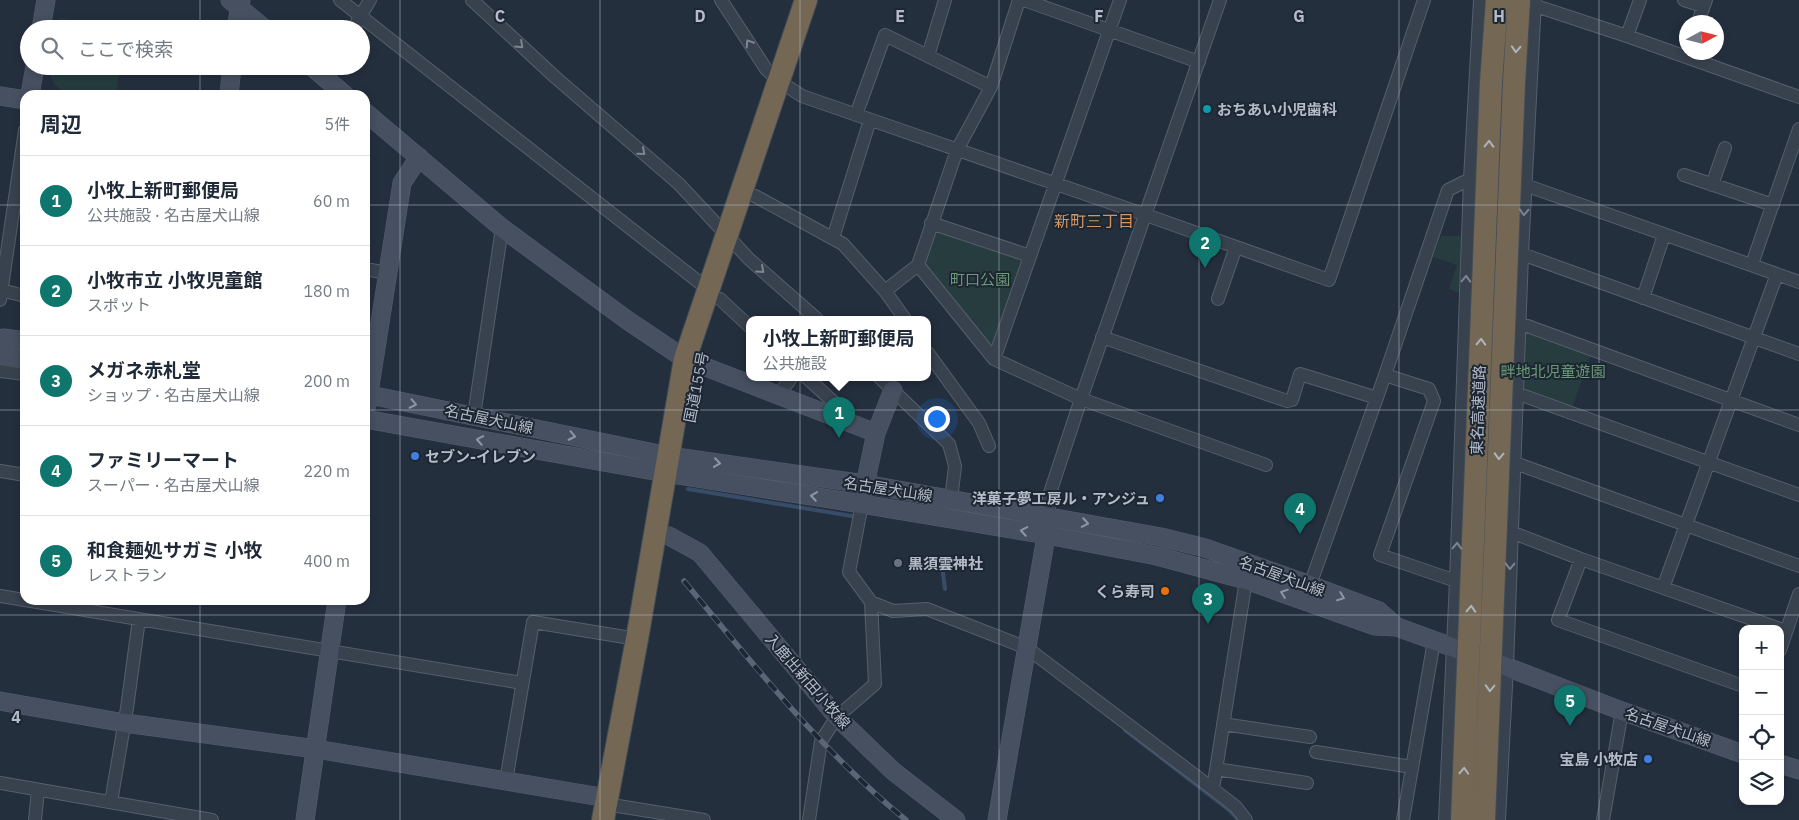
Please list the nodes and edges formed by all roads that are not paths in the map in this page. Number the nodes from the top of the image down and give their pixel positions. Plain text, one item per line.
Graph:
1 (46, 0) edge
2 (340, 0) edge
3 (370, 0) edge
4 (721, 0) edge
5 (806, 0) edge
6 (821, 0) edge
7 (945, 0) edge
8 (1019, 0) edge
9 (1024, 0) edge
10 (1120, 0) edge
11 (1220, 0) edge
12 (1424, 0) edge
13 (1480, 0) edge
14 (1497, 0) edge
15 (1640, 0) edge
16 (1684, 0) edge
17 (476, 1) edge
18 (1526, 1) edge
19 (236, 2) edge
20 (1704, 3) edge
21 (360, 14) junction
22 (1700, 15) edge
23 (43, 20) edge
24 (236, 20) edge
25 (255, 20) edge
26 (357, 20) edge
27 (368, 20) edge
28 (370, 22) edge
29 (1110, 30) junction
30 (1627, 36) junction
31 (1679, 52) edge
32 (928, 56) junction
33 (1701, 60) edge
34 (1199, 62) junction
35 (33, 75) edge
36 (231, 75) edge
37 (331, 75) edge
38 (786, 85) junction
39 (991, 86) junction
40 (31, 90) edge
41 (230, 90) edge
42 (342, 90) edge
43 (0, 96) edge
44 (1799, 97) edge
45 (20, 99) edge
46 (856, 115) junction
47 (370, 116) edge
48 (870, 120) junction
49 (1799, 129) edge
50 (1725, 148) dead end
51 (957, 150) junction
52 (419, 157) junction
53 (1684, 175) dead end
54 (1470, 179) junction
55 (1056, 184) junction
56 (1712, 184) junction
57 (1525, 185) junction
58 (755, 196) junction
59 (20, 201) edge
60 (1773, 205) junction
61 (19, 215) edge
62 (1146, 215) junction
63 (931, 223) junction
64 (502, 228) junction
65 (1664, 235) junction
66 (833, 238) junction
67 (733, 241) junction
68 (1236, 247) junction
69 (1522, 254) junction
70 (1030, 256) junction
71 (1752, 264) junction
72 (918, 265) junction
73 (370, 270) edge
74 (388, 273) junction
75 (1777, 274) junction
76 (1799, 282) edge
77 (885, 290) junction
78 (1, 295) edge
79 (714, 295) junction
80 (20, 296) edge
81 (1642, 298) junction
82 (1218, 299) dead end
83 (814, 316) edge
84 (903, 316) edge
85 (746, 323) edge
86 (1519, 323) junction
87 (1102, 337) junction
88 (3, 338) dead end
89 (1754, 338) junction
90 (20, 340) edge
91 (1799, 354) edge
92 (931, 357) edge
93 (994, 359) junction
94 (20, 361) edge
95 (691, 362) junction
96 (1, 364) edge
97 (20, 372) edge
98 (1385, 375) junction
99 (370, 377) edge
100 (789, 381) edge
101 (810, 381) edge
102 (883, 381) edge
103 (893, 390) junction
104 (1516, 393) junction
105 (370, 395) edge
106 (778, 395) junction
107 (1377, 398) junction
108 (1081, 399) junction
109 (1731, 399) junction
110 (474, 416) junction
111 (370, 418) edge
112 (847, 421) junction
113 (1799, 425) edge
114 (876, 433) junction
115 (989, 446) dead end
116 (1708, 462) junction
117 (1515, 463) junction
118 (1266, 465) dead end
119 (674, 466) junction
120 (0, 471) edge
121 (20, 474) edge
122 (864, 484) junction
123 (1799, 495) edge
124 (951, 500) junction
125 (862, 504) junction
126 (1049, 517) junction
127 (1685, 526) junction
128 (1512, 532) junction
129 (1047, 535) junction
130 (669, 536) junction
131 (1581, 559) junction
132 (1799, 566) edge
133 (1246, 580) junction
134 (1456, 581) junction
135 (1310, 585) junction
136 (1663, 588) junction
137 (1799, 594) edge
138 (0, 596) edge
139 (20, 599) edge
140 (871, 602) junction
141 (52, 605) edge
142 (336, 605) edge
143 (139, 620) junction
144 (1397, 627) junction
145 (1786, 631) junction
146 (1784, 637) edge
147 (637, 639) junction
148 (1434, 641) junction
149 (1453, 647) junction
150 (1028, 648) junction
151 (330, 652) junction
152 (1507, 667) junction
153 (522, 683) junction
154 (1739, 685) edge
155 (0, 701) edge
156 (1622, 711) junction
157 (837, 717) junction
158 (125, 723) junction
159 (1223, 724) junction
160 (1310, 737) dead end
161 (316, 749) junction
162 (1316, 752) dead end
163 (1739, 753) edge
164 (1784, 765) edge
165 (1412, 767) junction
166 (1216, 769) junction
167 (1799, 770) edge
168 (506, 781) junction
169 (1307, 782) dead end
170 (0, 783) edge
171 (1212, 789) junction
172 (38, 790) junction
173 (607, 801) edge
174 (111, 802) junction
175 (1451, 818) edge
176 (1494, 819) edge
177 (35, 820) edge
178 (212, 820) edge
179 (305, 820) edge
180 (704, 820) edge
181 (809, 820) edge
182 (956, 820) edge
183 (997, 820) edge
184 (1246, 820) edge
185 (1404, 820) edge
186 (1603, 820) edge

1 - 23 main road
2 - 21 street
3 - 21 street
38 -> 4 street
5 - 38 highway, 国道155号
6 - 38 highway, 国道155号
7 - 32 street
8 - 39 street
9 - 29 street
10 - 29 street
11 - 34 street
12 - 68 street
13 - 54 street
175 -> 14 highway, 東名高速道路, bridge
15 - 30 street
16 - 20 street
17 -> 67 street
18 - 30 street
18 - 57 street
18 -> 176 highway, 東名高速道路, bridge
19 - 24 main road
19 - 25 main road
20 - 22 street
21 - 26 street
21 - 27 street
28 - 79 street
29 - 34 street
29 - 55 street
30 - 31 street
32 - 39 street
32 - 46 street
33 - 44 street
34 - 62 street
35 - 40 main road
36 - 41 main road
37 - 42 main road
38 - 46 street
38 - 58 highway, 国道155号
38 - 67 highway, 国道155号
39 - 51 street
43 - 45 main road
46 - 48 street
47 - 52 main road
48 - 51 street
48 - 66 street
49 - 60 street
50 - 56 street
51 - 55 street
51 - 63 street
52 - 64 main road
52 - 74 main road
53 - 56 street
54 - 57 street
54 - 98 street
134 -> 54 street
55 - 62 street
55 - 70 street
56 - 60 street
57 - 65 street
57 -> 69 street
58 - 66 street
58 - 67 highway, 国道155号
59 - 61 street
60 - 71 street
61 - 78 street
62 - 68 street
62 - 87 street
63 - 70 street
63 - 72 street
64 - 95 main road
64 - 110 street
65 - 71 street
65 - 81 street
66 - 77 street
67 - 79 highway, 国道155号
67 -> 83 street
68 - 82 street
69 - 81 street
69 - 86 street
70 - 93 street
71 - 75 street
72 - 77 street
72 - 93 street
73 - 74 street
74 - 99 main road
75 - 76 street
75 - 89 street
77 - 84 street
78 - 80 street
79 - 85 street
79 - 95 highway, 国道155号
81 - 89 street
86 - 104 street
86 - 109 street
87 - 107 street
87 - 108 street
88 - 90 main road
89 - 91 street
89 - 109 street
92 - 115 street
93 - 108 street
94 - 96 main road
95 - 106 main road
95 - 119 highway, 国道155号
96 - 97 street
98 - 107 street
98 - 134 street
100 - 106 street
101 - 112 street
102 - 103 street
103 - 114 main road
103 - 124 street
104 - 116 street
104 - 117 street
105 -> 110 main road, 名古屋犬山線
106 - 112 main road
107 - 135 street
108 - 118 street
108 - 126 street
109 - 113 street
109 - 116 street
110 -> 119 main road, 名古屋犬山線
119 -> 111 main road, 名古屋犬山線
112 - 114 main road
114 - 122 main road
116 - 123 street
116 - 127 street
117 - 127 street
117 - 128 street
119 -> 122 main road, 名古屋犬山線
125 -> 119 main road, 名古屋犬山線
119 - 130 highway, 国道155号
119 - 147 highway, 国道155号
120 - 121 street
122 - 124 main road, 名古屋犬山線
122 - 125 main road
124 - 126 main road, 名古屋犬山線
129 -> 125 main road, 名古屋犬山線
125 - 140 street
126 - 129 main road
126 -> 135 main road, 名古屋犬山線
127 - 132 street
127 - 136 street
128 - 131 street
128 -> 152 street
129 - 133 main road, 名古屋犬山線
129 - 150 main road
130 - 157 main road, 入鹿出新田小牧線
130 - 173 highway, 国道155号
131 - 136 street
131 - 154 street
144 -> 133 main road, 名古屋犬山線
133 - 159 street
134 - 149 street
135 -> 144 main road, 名古屋犬山線
136 - 145 street
137 - 145 street
138 - 139 street
140 - 150 street
140 - 157 street
141 - 143 street
142 - 151 main road
143 - 151 street
143 - 158 street
144 - 148 main road, 名古屋犬山線
145 - 146 street
147 - 153 street
147 - 173 highway, 国道155号
148 - 149 main road, 名古屋犬山線
148 - 165 street
149 - 152 main road, 名古屋犬山線
149 - 175 street
150 - 171 street
150 - 183 main road
151 - 153 street
151 - 161 main road
152 - 156 main road, 名古屋犬山線
152 - 176 street
153 - 168 street
155 - 158 main road
156 - 163 main road, 名古屋犬山線
156 - 186 street
157 - 181 street
157 - 182 main road, 入鹿出新田小牧線
158 - 161 main road
158 - 174 street
159 - 160 street
159 - 166 street
161 - 168 main road
161 - 179 main road
162 - 165 street
164 - 167 main road
165 - 185 street
166 - 169 street
166 - 171 street
168 - 173 main road
170 - 172 street
171 - 184 street
172 - 174 street
172 - 177 street
173 - 180 street
174 - 178 street
175 - 176 street

